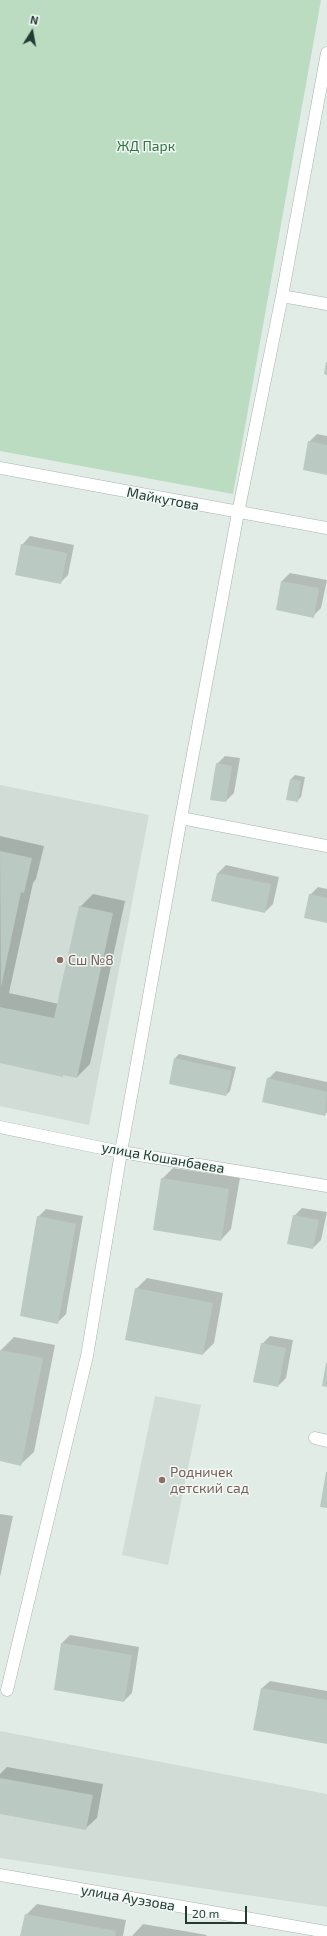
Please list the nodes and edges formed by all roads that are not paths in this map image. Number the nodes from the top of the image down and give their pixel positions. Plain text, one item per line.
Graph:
1 (327, 53) edge
2 (323, 98) edge
3 (282, 296) junction
4 (327, 304) edge
5 (0, 468) edge
6 (238, 513) junction
7 (327, 528) edge
8 (181, 818) junction
9 (327, 846) edge
10 (0, 1127) edge
11 (121, 1152) junction
12 (327, 1186) edge
13 (7, 1690) dead end
14 (0, 1875) edge
15 (327, 1932) edge

1 - 2 street
2 - 3 street
3 - 4 street
3 - 6 street
5 - 6 street, Майкутова
6 - 7 street, Майкутова
6 - 8 street
8 - 9 street
8 - 11 street
10 - 11 street, улица Кошанбаева
11 - 12 street, улица Кошанбаева
11 - 13 street
14 - 15 street, улица Ауэзова

